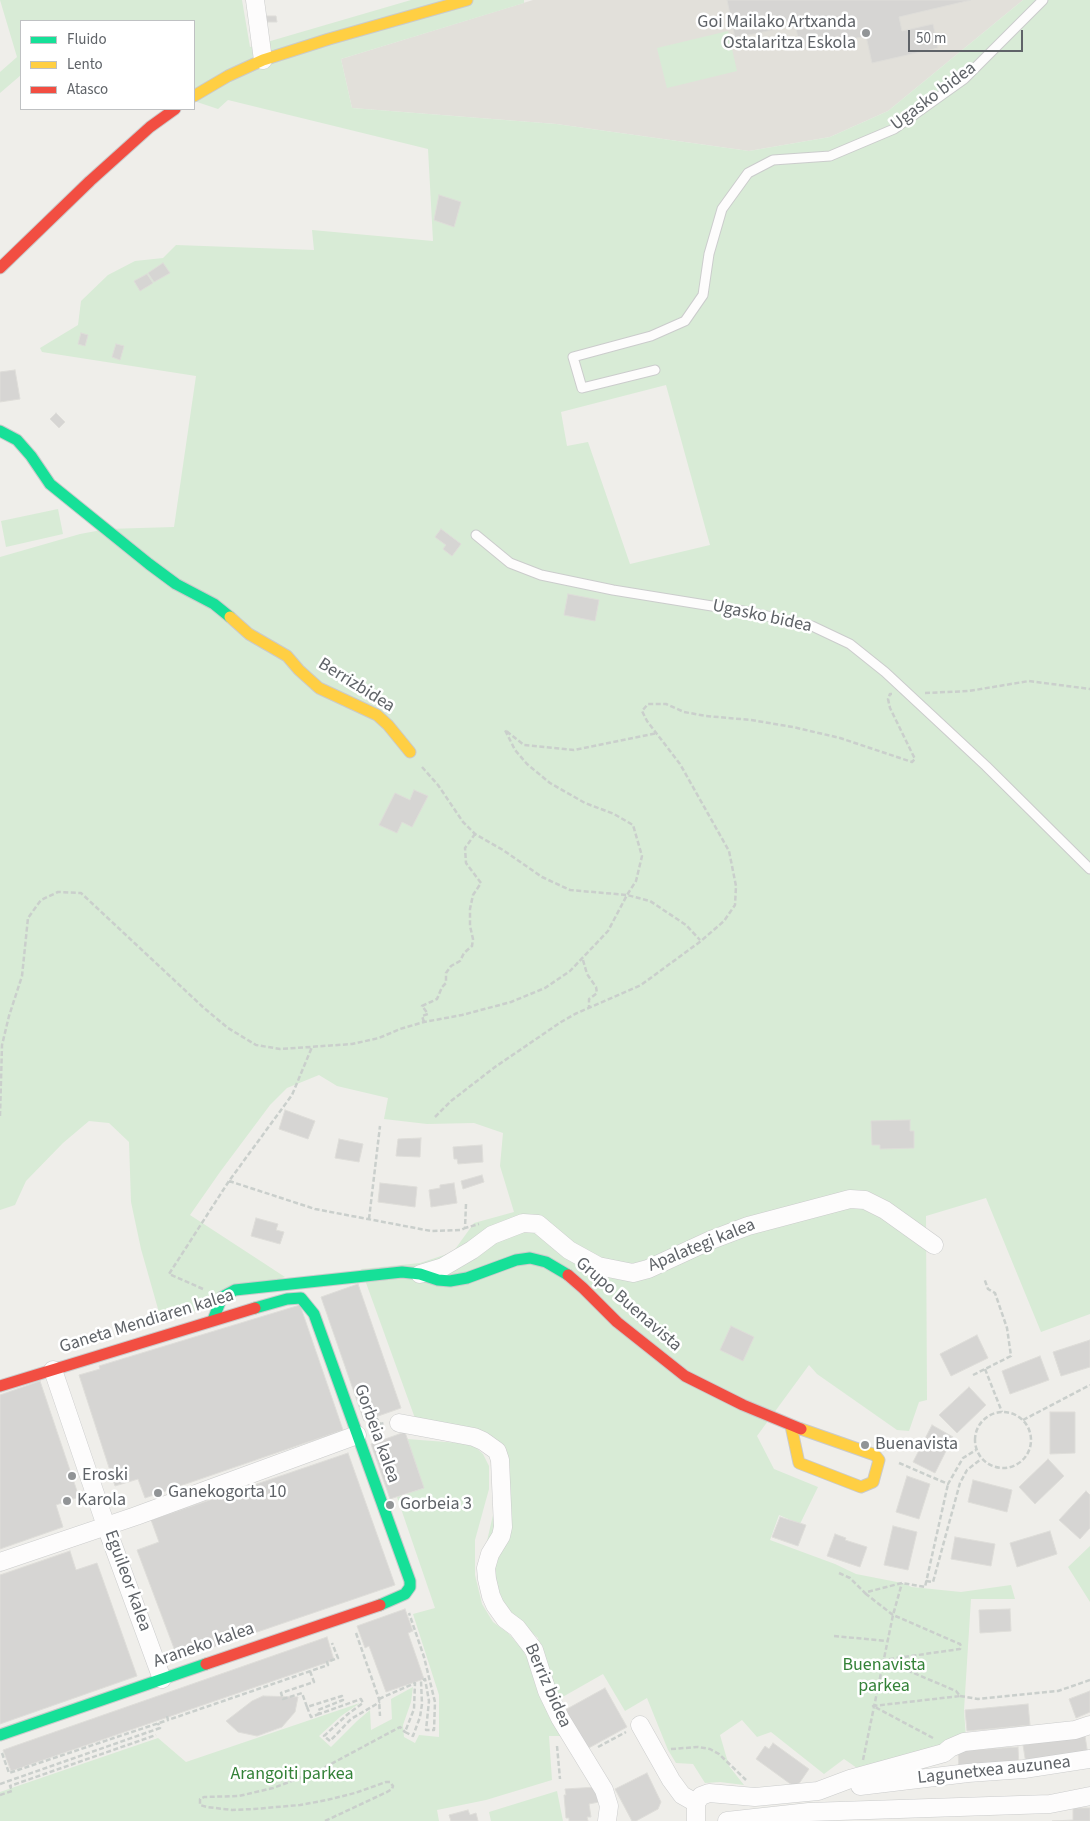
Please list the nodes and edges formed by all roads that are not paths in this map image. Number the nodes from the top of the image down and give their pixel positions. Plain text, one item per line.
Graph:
1 (255, 0) edge
2 (467, 0) edge
3 (1043, 0) edge
4 (263, 60) junction
5 (195, 95) edge
6 (174, 110) edge
7 (0, 268) edge
8 (655, 370) dead end
9 (0, 431) edge
10 (476, 535) dead end
11 (410, 752) road end
12 (1090, 869) edge
13 (934, 1245) dead end
14 (420, 1274) junction
15 (304, 1300) joint
16 (213, 1320) junction
17 (52, 1370) junction
18 (0, 1386) edge
19 (399, 1423) dead end
20 (791, 1426) junction
21 (357, 1435) junction
22 (106, 1526) junction
23 (0, 1562) edge
24 (410, 1581) joint
25 (162, 1679) junction
26 (1090, 1725) edge
27 (633, 1729) road end
28 (0, 1735) edge
29 (1090, 1759) edge
30 (898, 1773) junction
31 (818, 1791) junction
32 (778, 1795) junction
33 (1090, 1796) edge
34 (696, 1812) edge
35 (788, 1814) junction
36 (607, 1821) edge
37 (727, 1821) edge

1 - 4 street
2 - 4 street
3 - 8 lane, Ugasko bidea
4 - 5 street
6 - 7 street
9 - 11 street, Berrizbidea
10 - 12 lane, Ugasko bidea
13 - 14 street, Apalategi kalea
14 - 16 street, Grupo Buenavista
14 - 20 street, Grupo Buenavista
15 - 16 street, Ganeta Mendiaren kalea
15 - 21 street, Gorbeia kalea
16 - 17 street, Ganeta Mendiaren kalea
17 - 18 street, Ganeta Mendiaren kalea
17 - 22 street, Eguileor kalea
19 - 36 street, Berriz bidea
20 - 20 street, Grupo Buenavista
21 - 22 street
21 - 24 street, Gorbeia kalea
22 - 23 street
22 - 25 street, Eguileor kalea
24 - 25 street, Araneko kalea
25 - 28 street, Araneko kalea
26 - 30 street, Lagunetxea auzunea
27 - 34 street
29 - 30 street, Lagunetxea auzunea
30 - 31 street
30 - 31 street
31 - 32 street
32 - 34 street
32 - 35 street
33 - 35 street
35 - 37 street

